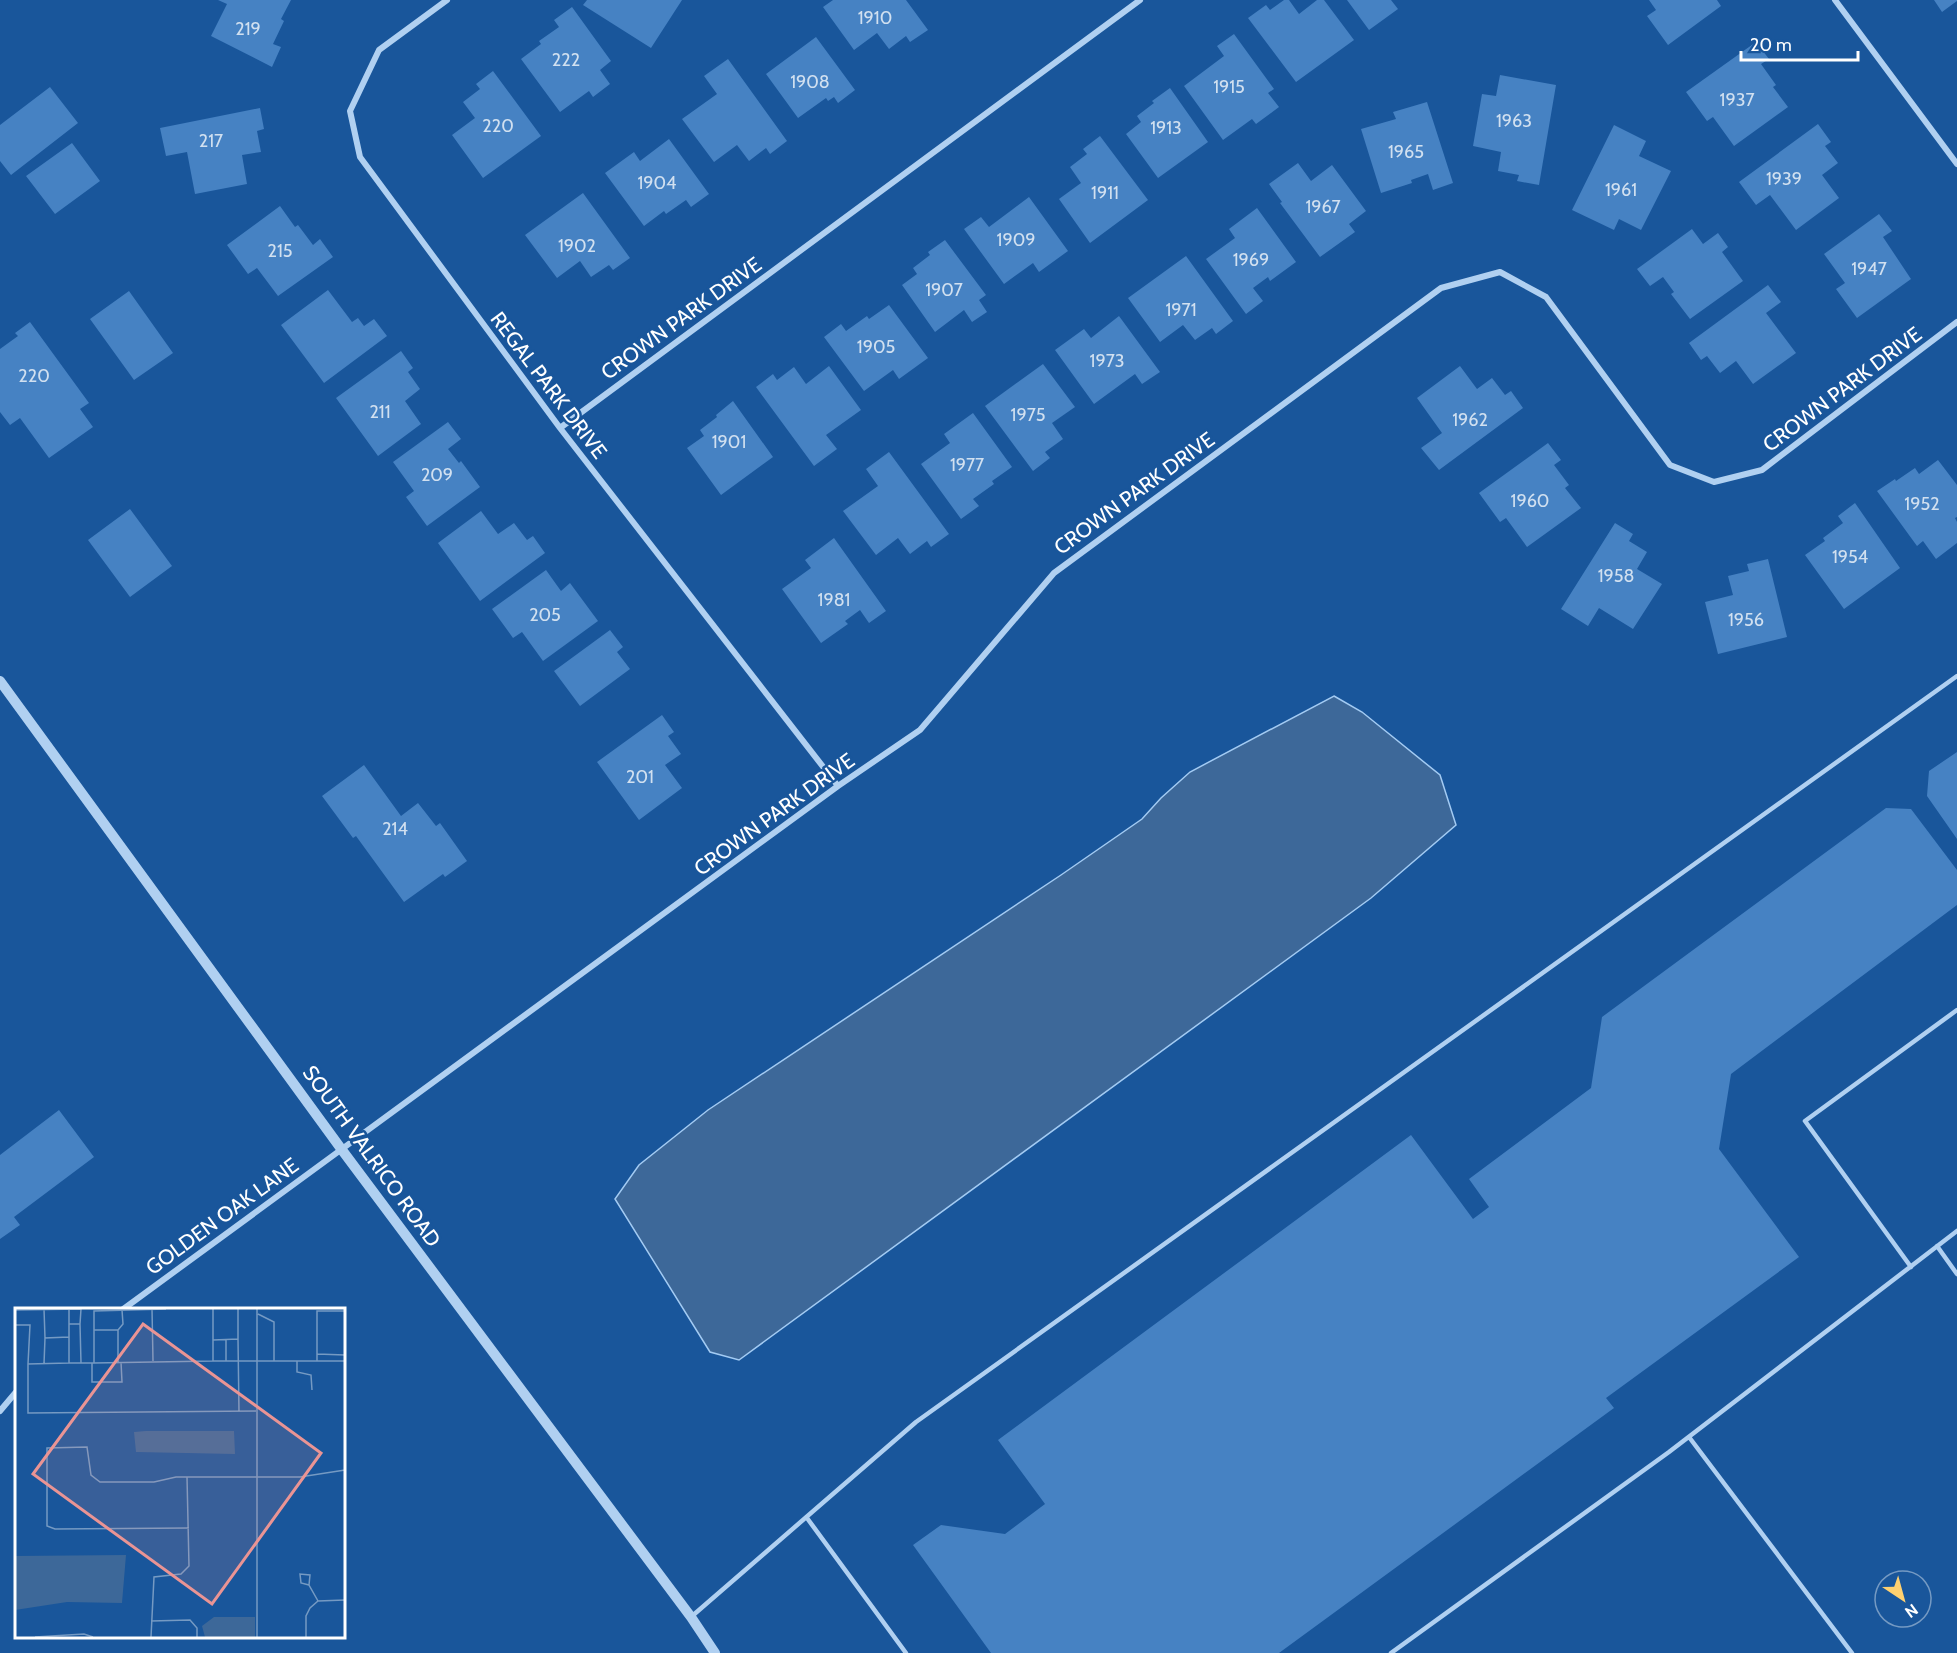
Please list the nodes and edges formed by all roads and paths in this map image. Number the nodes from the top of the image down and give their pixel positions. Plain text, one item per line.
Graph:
1 (447, 0) edge
2 (1140, 0) edge
3 (1835, 0) edge
4 (1957, 164) edge
5 (1957, 322) edge
6 (560, 428) junction
7 (1957, 676) edge
8 (0, 681) edge
9 (838, 786) junction
10 (1957, 1010) edge
11 (342, 1150) junction
12 (1957, 1231) edge
13 (1937, 1246) junction
14 (1911, 1267) junction
15 (1957, 1274) edge
16 (125, 1308) edge
17 (15, 1393) edge
18 (0, 1411) edge
19 (1689, 1437) junction
20 (807, 1518) junction
21 (691, 1617) junction
22 (715, 1653) edge
23 (906, 1653) edge
24 (1391, 1653) edge
25 (1852, 1653) edge

1 - 6 street, REGAL PARK DRIVE
2 - 6 street, CROWN PARK DRIVE
3 - 4 street
5 - 9 street, CROWN PARK DRIVE
6 - 9 street, REGAL PARK DRIVE
7 - 20 lane
8 - 11 street, SOUTH VALRICO ROAD
9 - 11 street, CROWN PARK DRIVE
10 - 14 lane
11 - 16 street, GOLDEN OAK LANE
11 - 21 street, SOUTH VALRICO ROAD
12 - 13 lane
13 - 14 lane
13 - 15 lane
14 - 19 lane
17 - 18 street
19 - 24 lane
19 - 25 lane
20 - 21 lane
20 - 23 lane
21 - 22 street, SOUTH VALRICO ROAD

